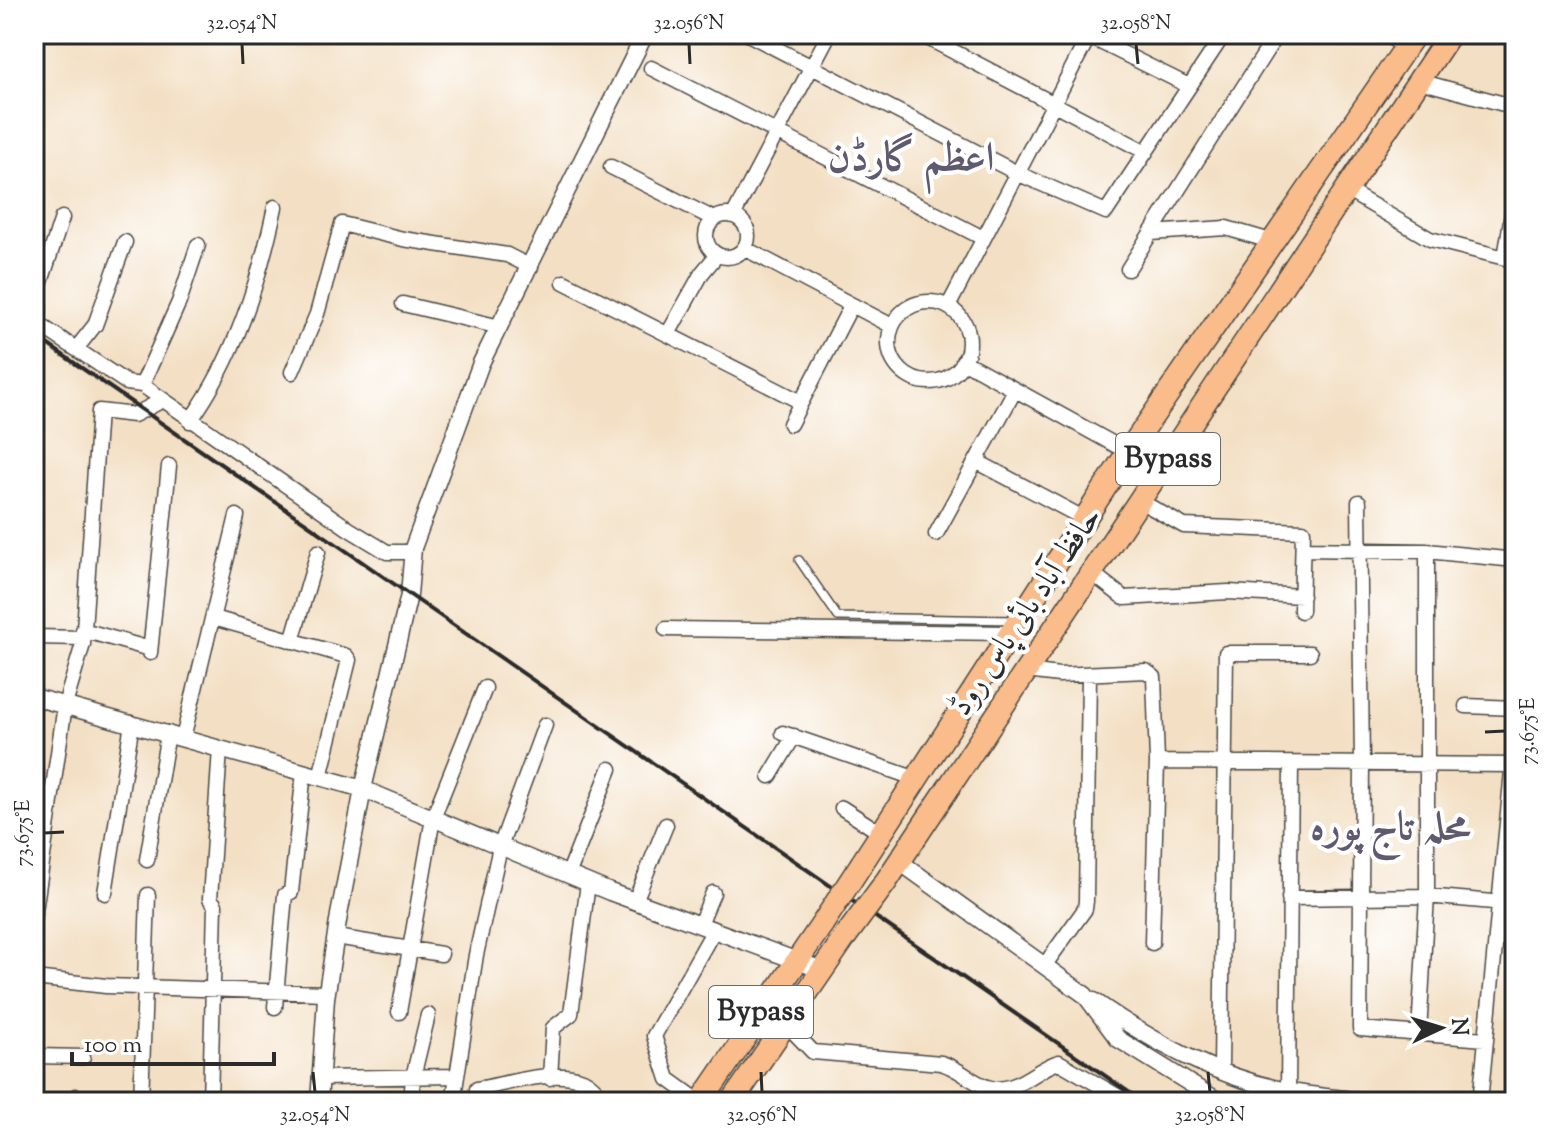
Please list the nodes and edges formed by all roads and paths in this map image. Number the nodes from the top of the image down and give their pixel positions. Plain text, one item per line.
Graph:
1 (645, 34) edge
2 (748, 34) edge
3 (829, 34) edge
4 (920, 34) edge
5 (1224, 34) edge
6 (1385, 34) edge
7 (1450, 34) edge
8 (1088, 35) edge
9 (1410, 40) edge
10 (1270, 45) dead end
11 (651, 68) dead end
12 (811, 68) junction
13 (1419, 81) junction
14 (1189, 86) junction
15 (1054, 103) junction
16 (1515, 107) edge
17 (776, 135) junction
18 (1146, 152) junction
19 (611, 167) dead end
20 (1017, 173) junction
21 (1348, 191) junction
22 (1515, 194) edge
23 (275, 207) dead end
24 (733, 216) junction
25 (62, 218) dead end
26 (714, 219) junction
27 (1151, 233) junction
28 (983, 238) junction
29 (125, 242) dead end
30 (1274, 242) junction
31 (198, 245) dead end
32 (744, 248) junction
33 (717, 255) junction
34 (1510, 260) edge
35 (531, 267) junction
36 (1128, 269) dead end
37 (564, 282) dead end
38 (403, 304) dead end
39 (851, 306) junction
40 (948, 307) junction
41 (34, 320) edge
42 (892, 326) junction
43 (500, 327) junction
44 (668, 334) junction
45 (76, 349) junction
46 (963, 361) junction
47 (292, 372) dead end
48 (37, 377) dead end
49 (142, 385) junction
50 (1015, 390) junction
51 (163, 400) junction
52 (801, 402) junction
53 (34, 420) edge
54 (190, 421) junction
55 (790, 424) dead end
56 (1128, 452) junction
57 (976, 461) junction
58 (169, 466) dead end
59 (1140, 501) junction
60 (1359, 502) dead end
61 (237, 516) dead end
62 (1085, 519) junction
63 (936, 534) dead end
64 (1304, 549) junction
65 (1360, 549) junction
66 (1427, 551) junction
67 (318, 552) dead end
68 (412, 552) junction
69 (799, 560) dead end
70 (1515, 560) edge
71 (1092, 573) junction
72 (214, 618) junction
73 (1016, 627) junction
74 (666, 629) dead end
75 (83, 634) junction
76 (34, 637) edge
77 (292, 641) junction
78 (1310, 653) dead end
79 (1027, 671) junction
80 (1089, 674) junction
81 (485, 688) dead end
82 (34, 697) edge
83 (65, 705) junction
84 (1466, 706) dead end
85 (1515, 708) edge
86 (132, 723) junction
87 (545, 725) dead end
88 (175, 736) junction
89 (1515, 740) edge
90 (220, 749) junction
91 (1157, 762) junction
92 (1222, 764) junction
93 (1291, 764) junction
94 (1362, 764) junction
95 (1427, 765) junction
96 (1513, 765) junction
97 (610, 769) dead end
98 (312, 775) junction
99 (770, 776) dead end
100 (917, 779) junction
101 (363, 789) junction
102 (842, 808) dead end
103 (433, 818) junction
104 (666, 825) dead end
105 (882, 834) junction
106 (500, 847) junction
107 (147, 860) dead end
108 (900, 862) junction
109 (568, 875) junction
110 (588, 883) junction
111 (105, 893) dead end
112 (713, 893) dead end
113 (148, 895) dead end
114 (1361, 895) junction
115 (1427, 896) junction
116 (1289, 898) junction
117 (635, 901) junction
118 (1499, 902) junction
119 (1515, 904) edge
120 (34, 918) edge
121 (707, 927) junction
122 (336, 937) junction
123 (1152, 943) dead end
124 (410, 949) junction
125 (441, 954) dead end
126 (797, 961) junction
127 (1044, 966) junction
128 (822, 970) junction
129 (34, 978) edge
130 (148, 987) junction
131 (214, 989) junction
132 (276, 991) junction
133 (327, 993) junction
134 (1085, 995) junction
135 (275, 1007) dead end
136 (399, 1012) dead end
137 (428, 1015) dead end
138 (785, 1023) junction
139 (1419, 1033) junction
140 (1485, 1039) junction
141 (34, 1056) edge
142 (83, 1057) dead end
143 (1221, 1070) junction
144 (457, 1076) junction
145 (413, 1077) junction
146 (320, 1078) junction
147 (550, 1078) junction
148 (477, 1089) dead end
149 (1288, 1092) junction
150 (1126, 1101) edge
151 (141, 1102) edge
152 (210, 1102) edge
153 (319, 1102) edge
154 (411, 1102) edge
155 (453, 1102) edge
156 (606, 1102) edge
157 (701, 1102) edge
158 (732, 1102) edge
159 (1220, 1102) edge
160 (1378, 1102) edge
161 (1480, 1102) edge

1 - 35 street
2 - 12 street
3 - 12 street
4 - 15 street
5 - 14 street
6 - 9 street
7 - 13 highway, حافظ آباد بائی پاس روڈ / Bypass
8 - 14 street
8 - 15 street
9 - 30 highway, حافظ آباد بائی پاس روڈ / Bypass
10 - 27 street
11 - 17 street
12 - 17 street
12 - 20 street
13 - 16 street
13 - 21 highway, حافظ آباد بائی پاس روڈ / Bypass
14 - 18 street
15 - 18 street
15 - 20 street
17 - 24 street
17 - 28 street
18 - 20 street
19 - 26 street
20 - 28 street
21 - 34 street
21 - 59 highway, حافظ آباد بائی پاس روڈ / Bypass
22 - 34 street
23 - 54 street
24 - 26 street
24 - 32 street
25 - 41 street
26 - 33 street
27 - 30 street
27 - 36 street
28 - 40 street
29 - 45 street
30 - 56 highway, حافظ آباد بائی پاس روڈ / Bypass
31 - 49 street
32 - 33 street
32 - 39 street
33 - 44 street
35 - 43 street
35 - 47 street
37 - 44 street
38 - 43 street
39 - 42 street
39 - 52 street
40 - 42 street
40 - 46 street
41 - 45 street
42 - 46 street
43 - 68 street
44 - 52 street
45 - 49 street
46 - 50 street
48 - 53 street
49 - 51 street
50 - 56 street
50 - 57 street
51 - 54 street
51 - 75 street
52 - 55 street
54 - 68 street
56 - 62 highway, حافظ آباد بائی پاس روڈ / Bypass
57 - 62 street
57 - 63 street
58 - 75 street
59 - 64 street
59 - 71 highway, حافظ آباد بائی پاس روڈ / Bypass
60 - 65 street
61 - 72 street
62 - 73 highway, حافظ آباد بائی پاس روڈ / Bypass
64 - 65 street
64 - 71 street
65 - 66 street
65 - 94 street
66 - 70 street
66 - 95 street
67 - 77 street
68 - 101 street
69 - 73 lane
71 - 79 highway, حافظ آباد بائی پاس روڈ / Bypass
72 - 77 street
72 - 88 street
73 - 74 street
73 - 100 highway, حافظ آباد بائی پاس روڈ / Bypass
75 - 76 street
75 - 83 street
77 - 98 street
78 - 92 street
79 - 80 street
79 - 108 highway, حافظ آباد بائی پاس روڈ / Bypass
80 - 91 street
80 - 127 street
81 - 103 street
82 - 83 street
83 - 86 street
83 - 120 street
84 - 85 street
86 - 88 street
86 - 111 street
87 - 106 street
88 - 90 street
88 - 107 street
89 - 96 street
90 - 98 street
90 - 131 street
91 - 92 street
91 - 123 street
92 - 93 street
92 - 143 street
93 - 94 street
93 - 116 street
94 - 95 street
94 - 114 street
95 - 96 street
95 - 115 street
96 - 118 street
97 - 109 street
98 - 101 street
98 - 132 street
99 - 100 street
100 - 105 highway, حافظ آباد بائی پاس روڈ / Bypass
101 - 103 street
101 - 122 street
102 - 105 street
103 - 106 street
103 - 124 street
104 - 117 street
105 - 126 highway, حافظ آباد بائی پاس روڈ / Bypass, bridge
106 - 109 street
106 - 144 street
108 - 127 street
108 - 128 highway, حافظ آباد بائی پاس روڈ / Bypass, bridge
109 - 110 street
110 - 117 street
110 - 147 street
112 - 121 street
113 - 130 street
114 - 115 street
114 - 116 street
114 - 139 street
115 - 118 street
115 - 139 street
116 - 149 street
117 - 121 street
118 - 119 street
118 - 140 street
121 - 126 street
121 - 157 street
122 - 124 street
122 - 133 street
124 - 125 street
124 - 136 street
126 - 128 street
126 - 157 highway, حافظ آباد بائی پاس روڈ / Bypass
127 - 134 street
128 - 138 highway, حافظ آباد بائی پاس روڈ / Bypass
129 - 130 street
130 - 131 street
130 - 151 street
131 - 132 street
131 - 152 street
132 - 133 street
132 - 135 street
133 - 146 street
134 - 143 street
134 - 159 street
137 - 145 street
138 - 150 street
138 - 158 highway, حافظ آباد بائی پاس روڈ / Bypass
139 - 140 street
140 - 161 street
141 - 142 street
143 - 149 street
144 - 145 street
144 - 155 street
145 - 146 street
145 - 154 street
146 - 153 street
147 - 148 street
147 - 156 street
149 - 160 street

